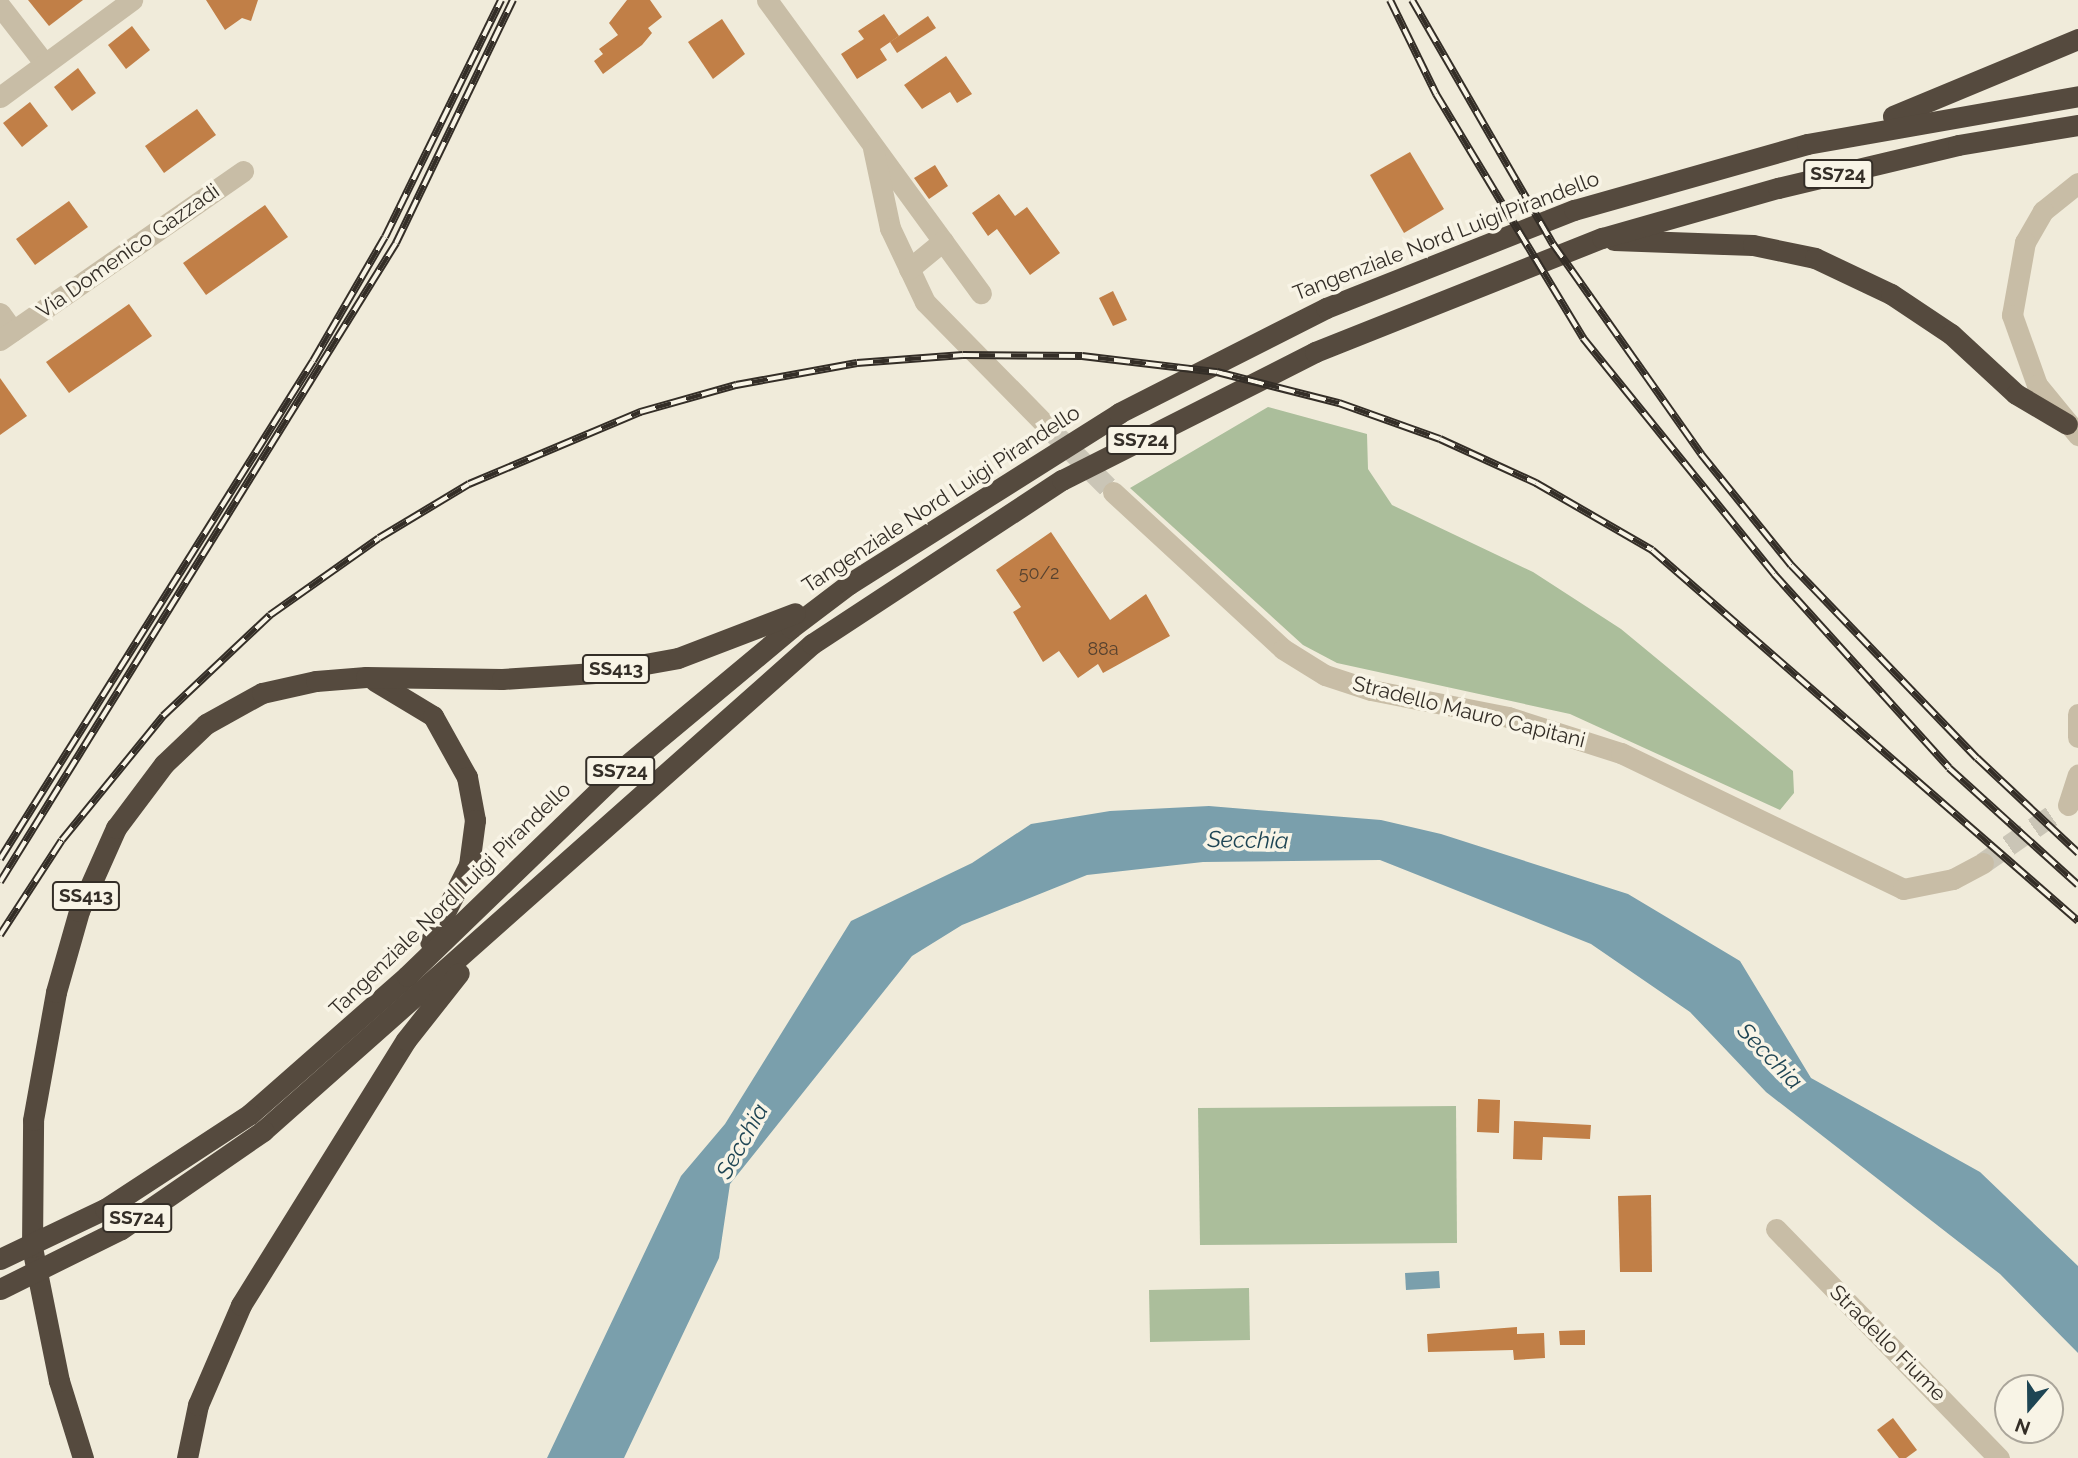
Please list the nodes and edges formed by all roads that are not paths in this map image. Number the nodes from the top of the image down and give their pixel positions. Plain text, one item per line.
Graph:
1 (132, 0) edge
2 (767, 0) edge
3 (0, 6) edge
4 (2078, 39) edge
5 (45, 64) junction
6 (2078, 96) edge
7 (0, 97) edge
8 (2078, 125) edge
9 (871, 139) junction
10 (1807, 144) junction
11 (243, 171) dead end
12 (2078, 183) edge
13 (1602, 238) junction
14 (943, 242) junction
15 (909, 269) junction
16 (981, 293) dead end
17 (0, 313) edge
18 (7, 335) edge
19 (1049, 428) tunnel mouth
20 (2074, 430) edge
21 (1114, 492) tunnel mouth
22 (849, 584) junction
23 (366, 677) junction
24 (2078, 715) edge
25 (2078, 737) edge
26 (2078, 775) edge
27 (2066, 807) tunnel mouth
28 (1983, 863) tunnel mouth
29 (488, 935) junction
30 (407, 976) junction
31 (1776, 1229) dead end
32 (0, 1259) edge
33 (0, 1289) edge
34 (83, 1458) edge
35 (187, 1458) edge
36 (1999, 1458) edge

1 - 5 street
2 - 9 street
3 - 5 street
4 - 10 highway
5 - 7 street
6 - 10 highway, Tangenziale Nord Luigi Pirandello / SS724
8 - 13 highway, SS724
9 - 14 street
9 - 15 street
10 - 22 highway, Tangenziale Nord Luigi Pirandello / SS724
11 - 18 street, Via Domenico Gazzadi
12 - 20 street
13 - 20 highway
13 - 29 highway, SS724
14 - 15 street
14 - 16 street
15 - 19 street
17 - 18 street, Via Domenico Gazzadi
21 - 28 street, Stradello Mauro Capitani
22 - 23 highway, SS413
22 - 30 highway, Tangenziale Nord Luigi Pirandello / SS724
23 - 30 highway
23 - 34 highway, SS413
24 - 25 street
26 - 27 street
29 - 33 highway, SS724, bridge
29 - 35 highway
30 - 32 highway, Tangenziale Nord Luigi Pirandello / SS724, bridge
31 - 36 street, Stradello Fiume

